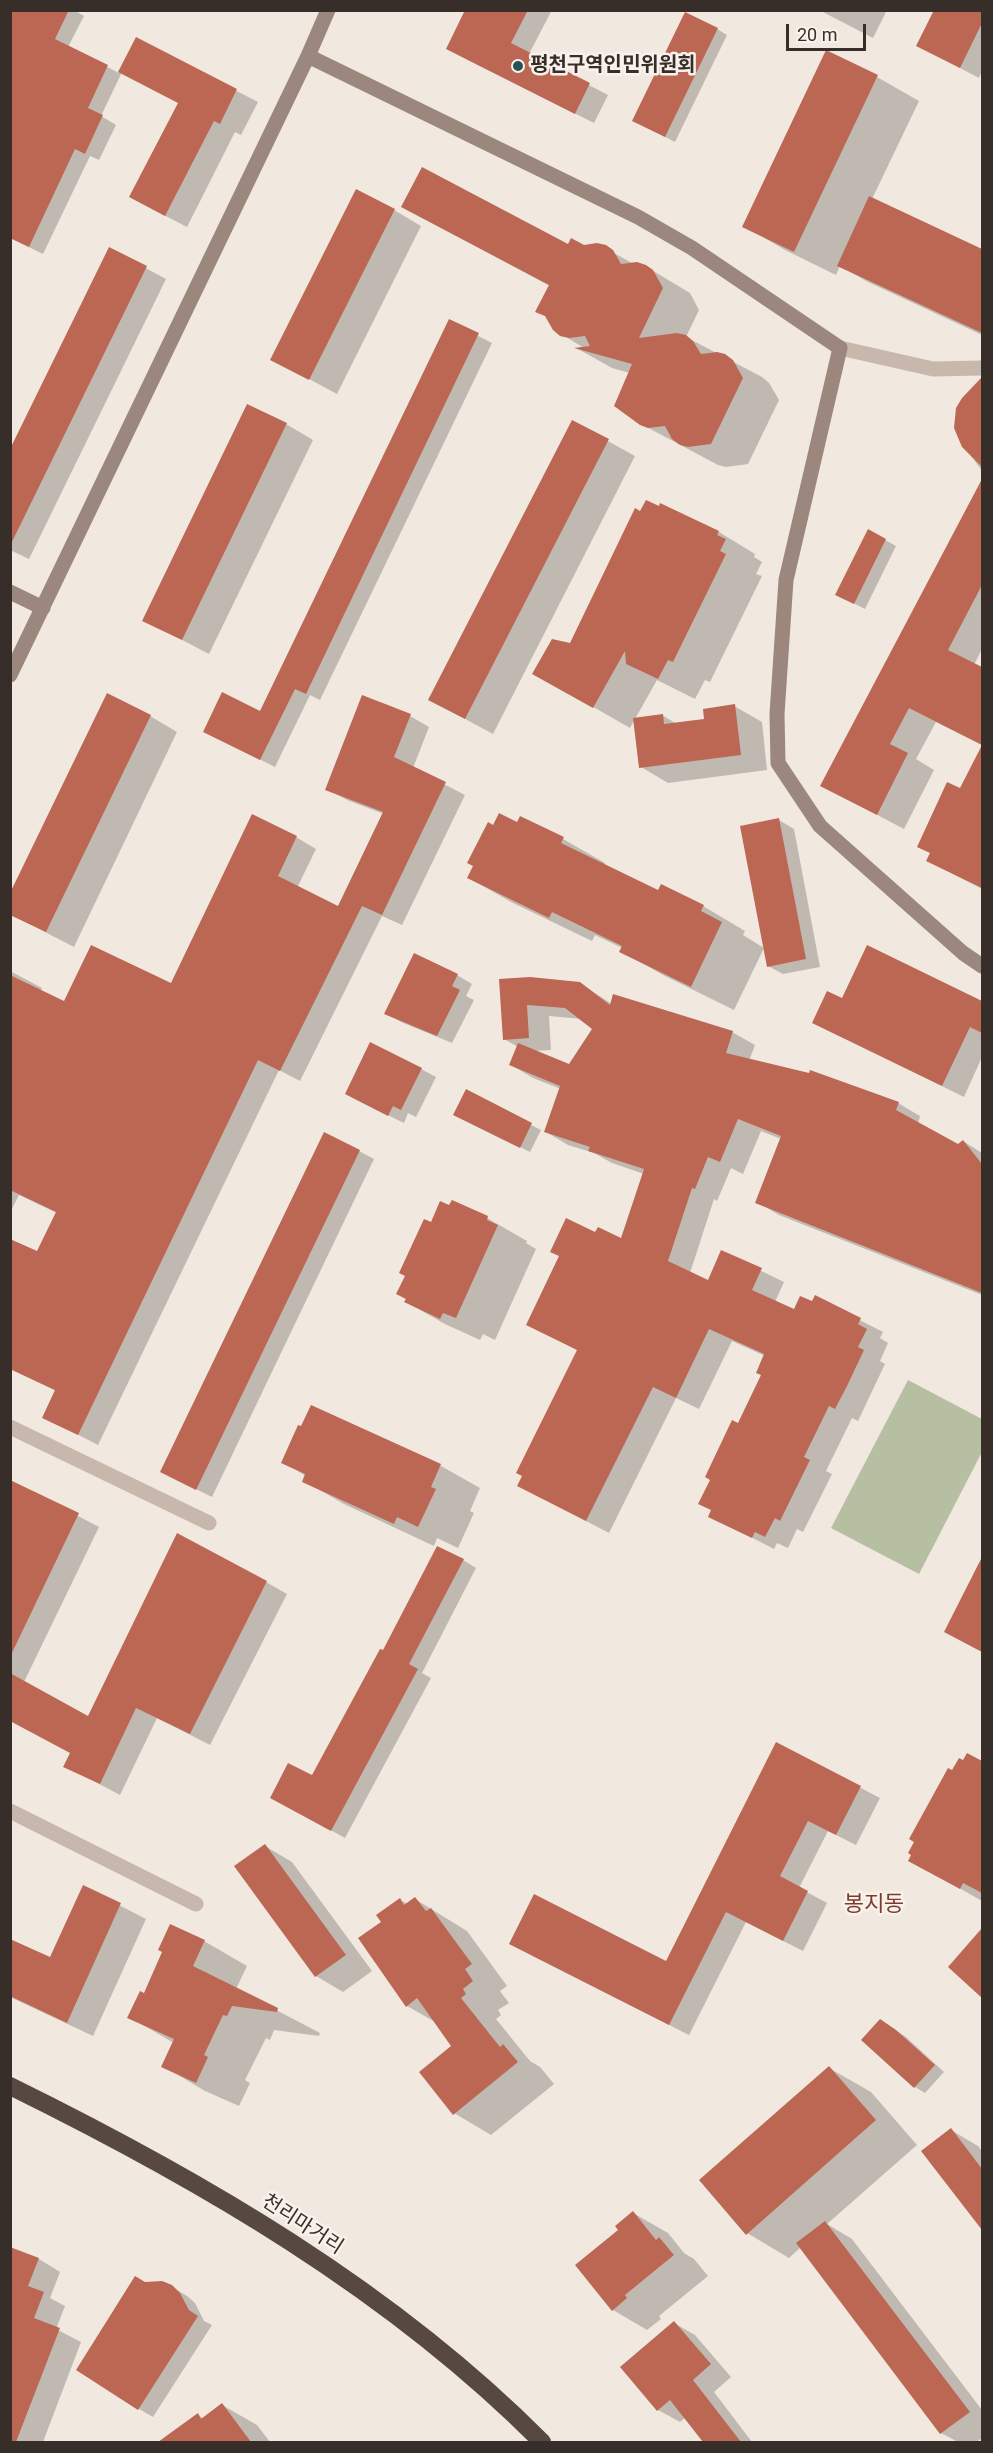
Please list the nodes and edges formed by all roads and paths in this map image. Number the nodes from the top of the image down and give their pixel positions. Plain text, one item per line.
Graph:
1 (327, 10) edge
2 (308, 56) junction
3 (840, 348) junction
4 (982, 368) edge
5 (10, 592) edge
6 (43, 608) junction
7 (10, 675) edge
8 (982, 966) edge
9 (10, 1426) edge
10 (208, 1523) dead end
11 (10, 1811) edge
12 (196, 1904) dead end
13 (10, 2086) edge
14 (542, 2442) edge

1 - 2 street
2 - 3 street
2 - 6 street
3 - 4 street
3 - 8 street
5 - 6 street
6 - 7 street
9 - 10 street
11 - 12 street
13 - 14 highway, 천리마거리

